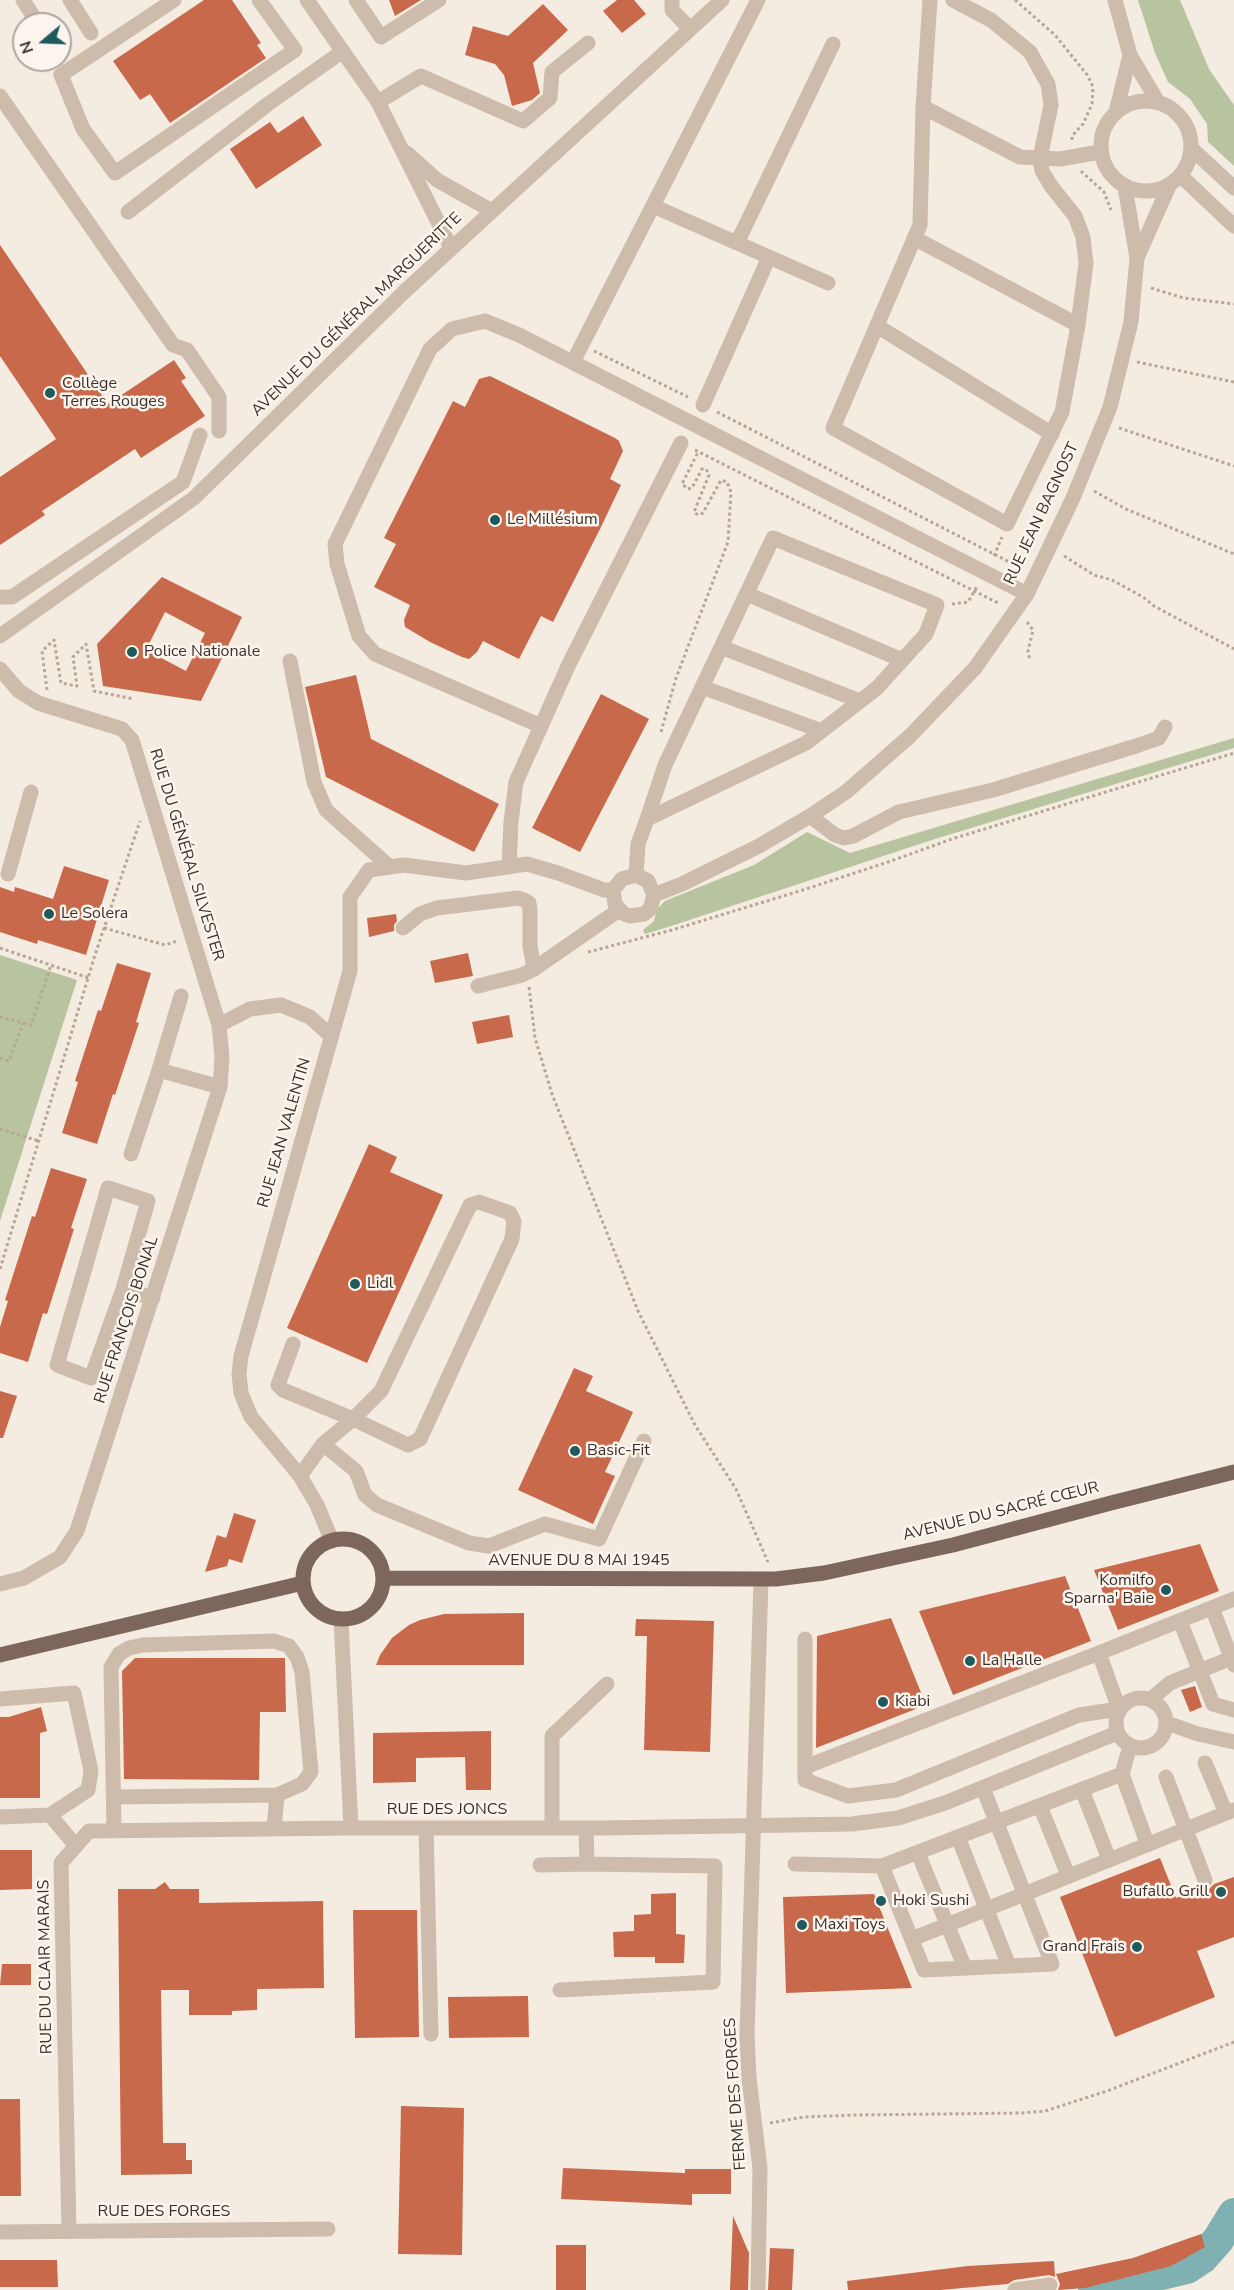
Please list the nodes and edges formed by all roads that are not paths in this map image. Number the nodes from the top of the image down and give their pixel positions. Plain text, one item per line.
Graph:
1 (70, 0) edge
2 (174, 0) edge
3 (260, 0) edge
4 (308, 0) edge
5 (356, 0) edge
6 (439, 0) edge
7 (672, 0) edge
8 (722, 0) edge
9 (758, 0) edge
10 (930, 0) edge
11 (953, 0) edge
12 (1115, 0) edge
13 (690, 29) junction
14 (92, 33) dead end
15 (588, 44) dead end
16 (833, 44) dead end
17 (343, 51) junction
18 (1130, 56) junction
19 (0, 96) edge
20 (378, 102) junction
21 (1158, 102) junction
22 (922, 107) junction
23 (1116, 112) junction
24 (1191, 148) junction
25 (403, 149) junction
26 (1100, 152) junction
27 (1040, 158) junction
28 (1175, 181) junction
29 (1125, 188) junction
30 (1234, 188) edge
31 (653, 206) junction
32 (492, 211) junction
33 (128, 212) dead end
34 (1234, 226) edge
35 (914, 238) junction
36 (737, 243) junction
37 (451, 248) junction
38 (769, 257) junction
39 (1137, 258) junction
40 (828, 283) dead end
41 (1078, 325) junction
42 (877, 326) junction
43 (573, 362) junction
44 (703, 405) road end
45 (219, 432) dead end
46 (1052, 434) junction
47 (200, 435) dead end
48 (681, 443) dead end
49 (747, 594) junction
50 (1027, 594) junction
51 (0, 597) edge
52 (0, 636) edge
53 (721, 647) junction
54 (902, 660) junction
55 (290, 661) dead end
56 (0, 669) edge
57 (702, 687) junction
58 (860, 701) junction
59 (541, 726) junction
60 (1165, 727) dead end
61 (822, 731) junction
62 (32, 792) dead end
63 (810, 816) junction
64 (647, 819) junction
65 (390, 867) junction
66 (509, 867) junction
67 (8, 874) dead end
68 (636, 875) junction
69 (614, 890) junction
70 (654, 895) junction
71 (619, 910) junction
72 (403, 928) dead end
73 (531, 970) junction
74 (478, 986) dead end
75 (182, 996) dead end
76 (219, 1025) junction
77 (331, 1036) junction
78 (159, 1070) junction
79 (220, 1087) junction
80 (132, 1154) dead end
81 (123, 1289) junction
82 (153, 1298) junction
83 (293, 1344) dead end
84 (353, 1419) junction
85 (644, 1441) dead end
86 (323, 1444) junction
87 (1234, 1472) edge
88 (300, 1476) junction
89 (332, 1541) junction
90 (383, 1578) junction
91 (769, 1580) junction
92 (303, 1583) junction
93 (0, 1584) edge
94 (1234, 1599) edge
95 (1212, 1608) junction
96 (341, 1619) junction
97 (1180, 1620) junction
98 (805, 1639) dead end
99 (1099, 1653) junction
100 (0, 1655) edge
101 (1233, 1660) edge
102 (1200, 1671) junction
103 (607, 1684) dead end
104 (0, 1699) edge
105 (1151, 1699) junction
106 (1119, 1709) junction
107 (1234, 1710) edge
108 (1167, 1723) junction
109 (1118, 1733) junction
110 (1234, 1742) edge
111 (1130, 1746) junction
112 (1205, 1763) dead end
113 (805, 1767) junction
114 (1122, 1774) junction
115 (1166, 1777) dead end
116 (983, 1788) junction
117 (1082, 1790) junction
118 (277, 1795) junction
119 (114, 1797) junction
120 (1040, 1806) junction
121 (1230, 1812) edge
122 (50, 1815) junction
123 (0, 1817) edge
124 (998, 1822) junction
125 (753, 1824) junction
126 (351, 1828) junction
127 (426, 1828) junction
128 (552, 1828) junction
129 (586, 1828) junction
130 (1186, 1828) junction
131 (274, 1829) junction
132 (114, 1830) junction
133 (958, 1837) junction
134 (1147, 1843) junction
135 (76, 1846) junction
136 (918, 1853) junction
137 (1109, 1859) junction
138 (587, 1864) junction
139 (795, 1864) dead end
140 (540, 1865) dead end
141 (882, 1866) junction
142 (1068, 1875) junction
143 (1205, 1880) dead end
144 (1026, 1893) junction
145 (987, 1908) junction
146 (947, 1924) junction
147 (912, 1939) junction
148 (1009, 1966) junction
149 (965, 1968) junction
150 (560, 1990) dead end
151 (431, 2034) dead end
152 (328, 2229) dead end
153 (69, 2231) junction
154 (0, 2232) edge
155 (1050, 2285) dead end
156 (758, 2290) edge
157 (1015, 2290) edge

1 - 14 street
2 - 3 street
4 - 17 street
5 - 6 street
7 - 13 street
8 - 13 street, AVENUE DU GÉNÉRAL MARGUERITTE
9 - 31 street
10 - 22 street
11 - 27 street
12 - 18 street
13 - 32 street, AVENUE DU GÉNÉRAL MARGUERITTE
15 - 20 street
16 - 36 street
17 - 20 street
17 - 33 street
18 - 21 street
18 - 23 street
19 - 45 street
20 - 25 street
21 - 23 street
21 - 24 street
22 - 27 street
22 - 35 street
23 - 26 street
24 - 28 street, RUE JEAN BAGNOST
24 - 30 street
25 - 32 street
25 - 37 street
26 - 27 street
26 - 29 street
27 - 41 street
28 - 29 street
28 - 34 street
28 - 39 street, RUE JEAN BAGNOST
29 - 39 street, RUE JEAN BAGNOST
31 - 36 street
31 - 43 street
32 - 37 street, AVENUE DU GÉNÉRAL MARGUERITTE
35 - 41 street
35 - 42 street
36 - 38 street
37 - 52 street, AVENUE DU GÉNÉRAL MARGUERITTE
38 - 40 street
38 - 44 street
39 - 50 street, RUE JEAN BAGNOST
41 - 46 street
42 - 46 street
42 - 46 street
43 - 50 street
43 - 59 street
47 - 51 street
48 - 59 street
49 - 53 street
49 - 54 street
49 - 54 street
50 - 63 street, RUE JEAN BAGNOST
53 - 57 street
53 - 58 street
54 - 58 street
55 - 65 street
56 - 76 street, RUE DU GÉNÉRAL SILVESTER
57 - 61 street
57 - 64 street
58 - 61 street
59 - 66 street
60 - 63 street
61 - 64 street
62 - 67 street
63 - 70 street, RUE JEAN BAGNOST
64 - 68 street
65 - 66 street, RUE JEAN VALENTIN
65 - 77 street, RUE JEAN VALENTIN
66 - 69 street, RUE JEAN VALENTIN
68 - 69 street
68 - 70 street
69 - 71 street
70 - 71 street, RUE JEAN BAGNOST
71 - 73 street
72 - 73 street
73 - 74 street
75 - 78 street
76 - 77 street
76 - 79 street, RUE FRANÇOIS BONAL
77 - 88 street, RUE JEAN VALENTIN
78 - 79 street
78 - 80 street
79 - 82 street, RUE FRANÇOIS BONAL
81 - 81 street
81 - 82 street
82 - 93 street, RUE FRANÇOIS BONAL
83 - 84 street
84 - 84 street
84 - 86 street
85 - 86 street
86 - 88 street
87 - 91 main road, AVENUE DU SACRÉ CŒUR
88 - 89 street, RUE JEAN VALENTIN
89 - 90 main road
89 - 92 main road
90 - 91 main road, AVENUE DU 8 MAI 1945
90 - 96 main road
91 - 125 street, FERME DES FORGES
92 - 96 main road
92 - 100 main road
94 - 95 street
95 - 97 street
95 - 101 street
96 - 126 street
97 - 99 street
97 - 102 street
98 - 113 street
99 - 106 street
99 - 113 street
101 - 102 street
102 - 105 street
102 - 107 street
103 - 128 street
104 - 122 street
105 - 106 street
105 - 108 street
106 - 109 street
106 - 113 street
108 - 110 street
108 - 111 street
109 - 111 street
109 - 116 street, RUE DES JONCS
111 - 114 street
112 - 121 street
114 - 117 street
114 - 134 street
115 - 130 street
116 - 124 street
116 - 125 street, RUE DES JONCS
117 - 120 street
117 - 137 street
118 - 119 street
118 - 119 street
118 - 131 street
119 - 132 street
120 - 124 street
120 - 142 street
121 - 130 street
122 - 123 street
122 - 135 street
124 - 133 street
124 - 144 street
125 - 129 street, RUE DES JONCS
125 - 156 street, FERME DES FORGES
126 - 127 street, RUE DES JONCS
126 - 131 street, RUE DU CLAIR MARAIS
127 - 128 street, RUE DES JONCS
127 - 151 street
128 - 129 street, RUE DES JONCS
129 - 138 street
130 - 134 street
130 - 143 street
131 - 132 street, RUE DU CLAIR MARAIS
132 - 135 street, RUE DU CLAIR MARAIS
133 - 136 street
133 - 145 street
134 - 137 street
135 - 153 street, RUE DU CLAIR MARAIS
136 - 141 street
136 - 146 street
137 - 142 street
138 - 140 street
138 - 150 street
139 - 141 street
141 - 147 street
142 - 144 street
144 - 145 street
144 - 148 street
145 - 146 street
145 - 148 street
146 - 147 street
146 - 149 street
147 - 149 street
148 - 149 street
152 - 153 street, RUE DES FORGES
153 - 154 street, RUE DES FORGES
155 - 157 street

